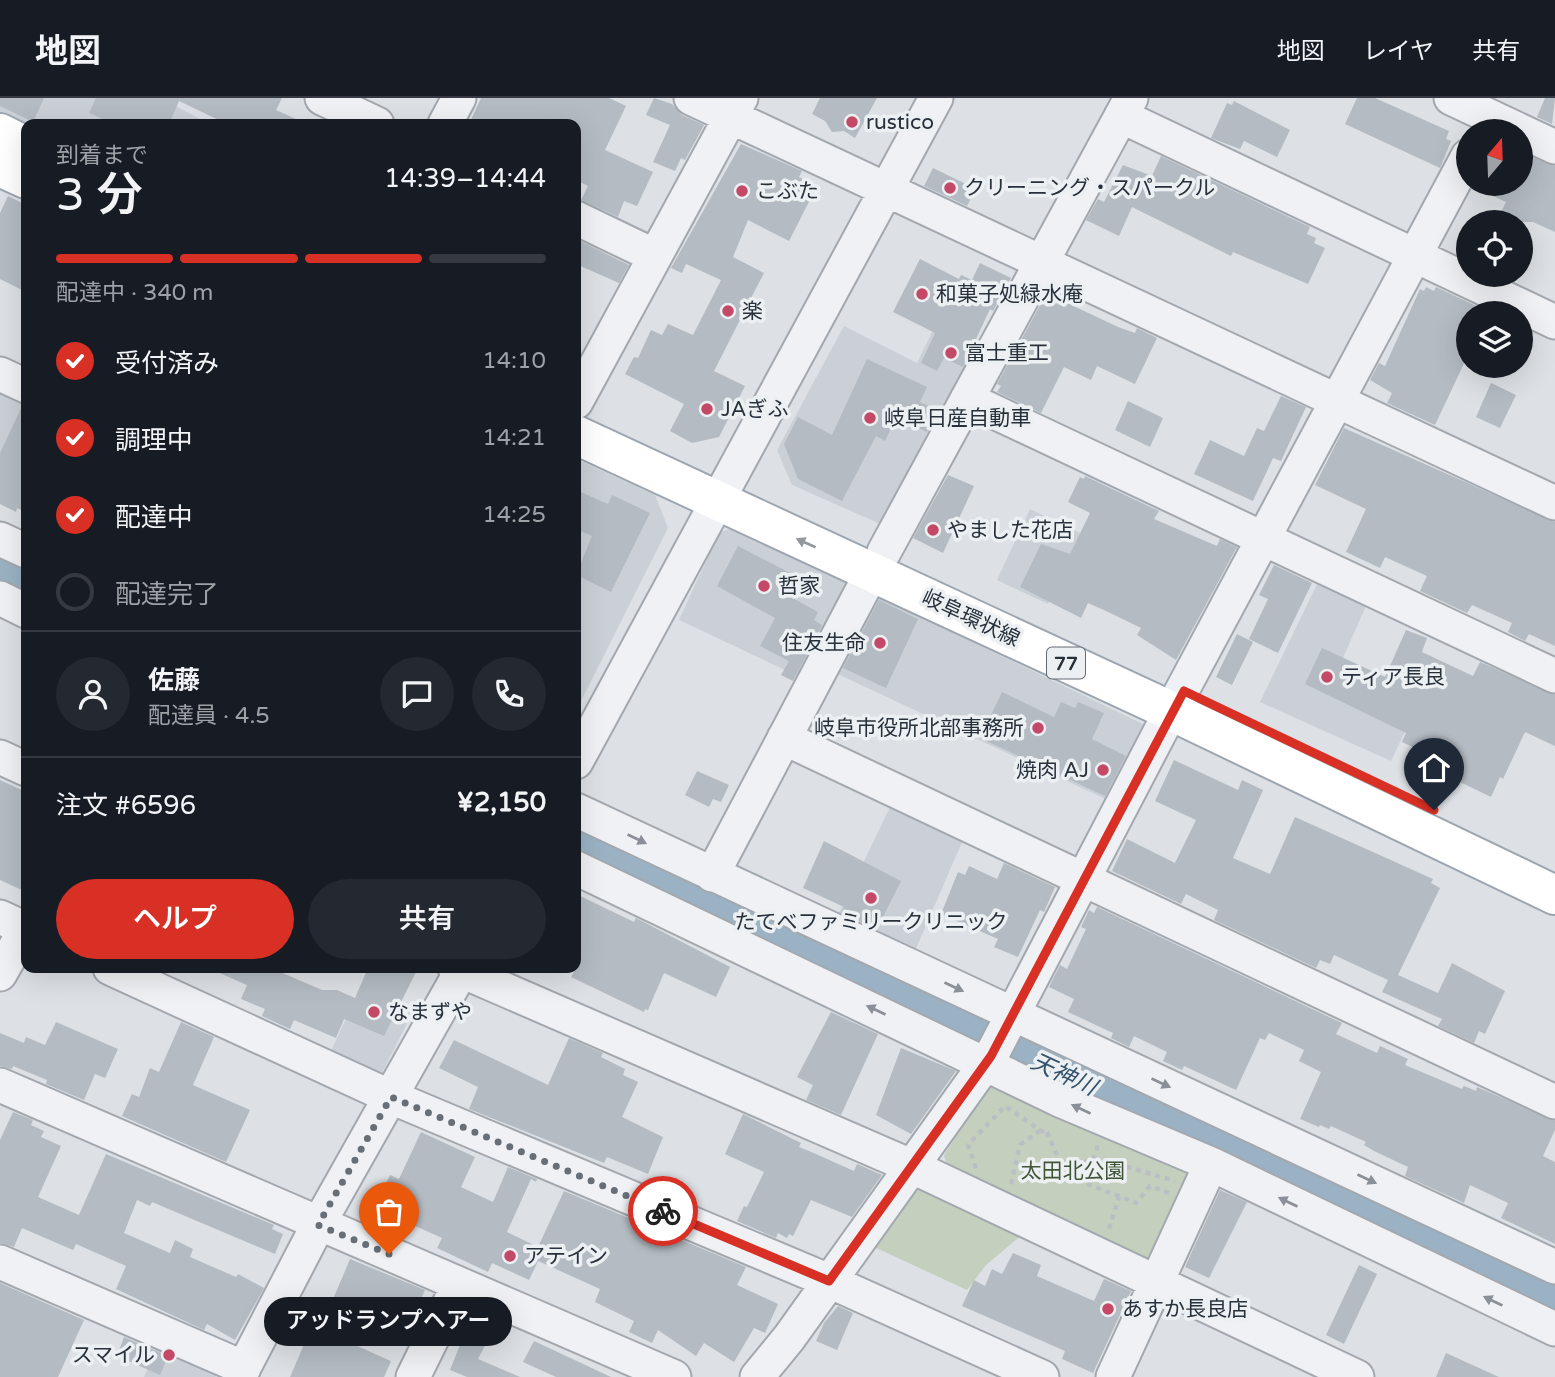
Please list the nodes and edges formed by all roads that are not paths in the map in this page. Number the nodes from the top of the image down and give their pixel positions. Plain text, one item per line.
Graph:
1 (322, 98) edge
2 (459, 98) edge
3 (691, 98) edge
4 (936, 98) edge
5 (1451, 98) edge
6 (736, 107) edge
7 (1126, 107) edge
8 (1490, 115) edge
9 (366, 119) edge
10 (448, 119) edge
11 (0, 133) edge
12 (21, 144) edge
13 (1555, 147) edge
14 (0, 167) edge
15 (21, 177) edge
16 (1456, 179) edge
17 (886, 191) junction
18 (581, 220) edge
19 (655, 256) junction
20 (1415, 256) junction
21 (1041, 263) junction
22 (1555, 322) edge
23 (0, 374) edge
24 (21, 384) edge
25 (581, 393) edge
26 (967, 399) junction
27 (1338, 401) junction
28 (581, 413) edge
29 (581, 437) edge
30 (722, 490) junction
31 (1555, 503) edge
32 (0, 539) edge
33 (1265, 539) junction
34 (21, 549) edge
35 (878, 562) junction
36 (0, 598) edge
37 (21, 608) edge
38 (1555, 676) edge
39 (1177, 701) junction
40 (784, 738) junction
41 (581, 753) edge
42 (0, 757) edge
43 (21, 767) edge
44 (581, 812) edge
45 (1555, 867) edge
46 (581, 870) edge
47 (712, 876) junction
48 (1083, 880) junction
49 (1555, 895) edge
50 (0, 917) edge
51 (21, 927) edge
52 (21, 938) edge
53 (121, 973) edge
54 (458, 973) edge
55 (469, 973) edge
56 (0, 974) edge
57 (1012, 1017) junction
58 (988, 1059) junction
59 (0, 1085) edge
60 (391, 1097) junction
61 (1555, 1102) edge
62 (913, 1167) junction
63 (1198, 1170) junction
64 (318, 1225) junction
65 (0, 1262) edge
66 (1555, 1267) edge
67 (829, 1281) junction
68 (1155, 1283) junction
69 (460, 1284) junction
70 (1555, 1329) edge
71 (241, 1373) edge
72 (419, 1375) edge
73 (674, 1377) edge
74 (757, 1377) edge
75 (1042, 1377) edge
76 (1113, 1377) edge
77 (1357, 1377) edge

1 - 9 street
2 - 10 street
3 - 6 street
4 - 17 street
5 - 8 street
6 - 17 street
6 - 19 street
7 - 20 street
7 - 21 street
8 - 13 street
11 - 12 main road
14 - 15 main road
16 - 20 street
17 - 21 street
17 - 30 street
18 - 19 street
19 - 25 street
20 - 22 street
20 - 27 street
21 - 26 street
21 - 27 street
23 - 24 street
26 - 33 street
26 - 35 street
27 - 31 street
27 - 33 street
28 - 30 main road, 岐阜環状線 / 77
29 - 30 main road, 岐阜環状線 / 77
30 - 35 main road, 岐阜環状線 / 77
30 - 41 street
32 - 34 street
33 - 38 street
33 - 39 street
35 - 39 main road, 岐阜環状線 / 77
35 - 40 street
36 - 37 street
39 - 45 main road, 岐阜環状線 / 77
39 - 48 street
39 - 49 main road, 岐阜環状線 / 77
40 - 47 street
40 - 48 street
42 - 43 street
44 -> 47 street
58 -> 46 street
47 -> 57 street
48 - 57 street
48 - 61 street
50 - 51 street
52 - 56 street
53 - 60 street
54 - 60 street
55 - 62 street
57 - 58 street
57 -> 66 street
58 - 62 street
63 -> 58 street
59 - 64 street
60 - 64 street
60 - 67 street
62 - 67 street
62 - 68 street
63 - 68 street
70 -> 63 street
64 - 69 street
64 - 71 street
65 - 71 street
67 - 74 street
67 - 75 street
68 - 76 street
68 - 77 street
69 - 72 street
69 - 73 street

